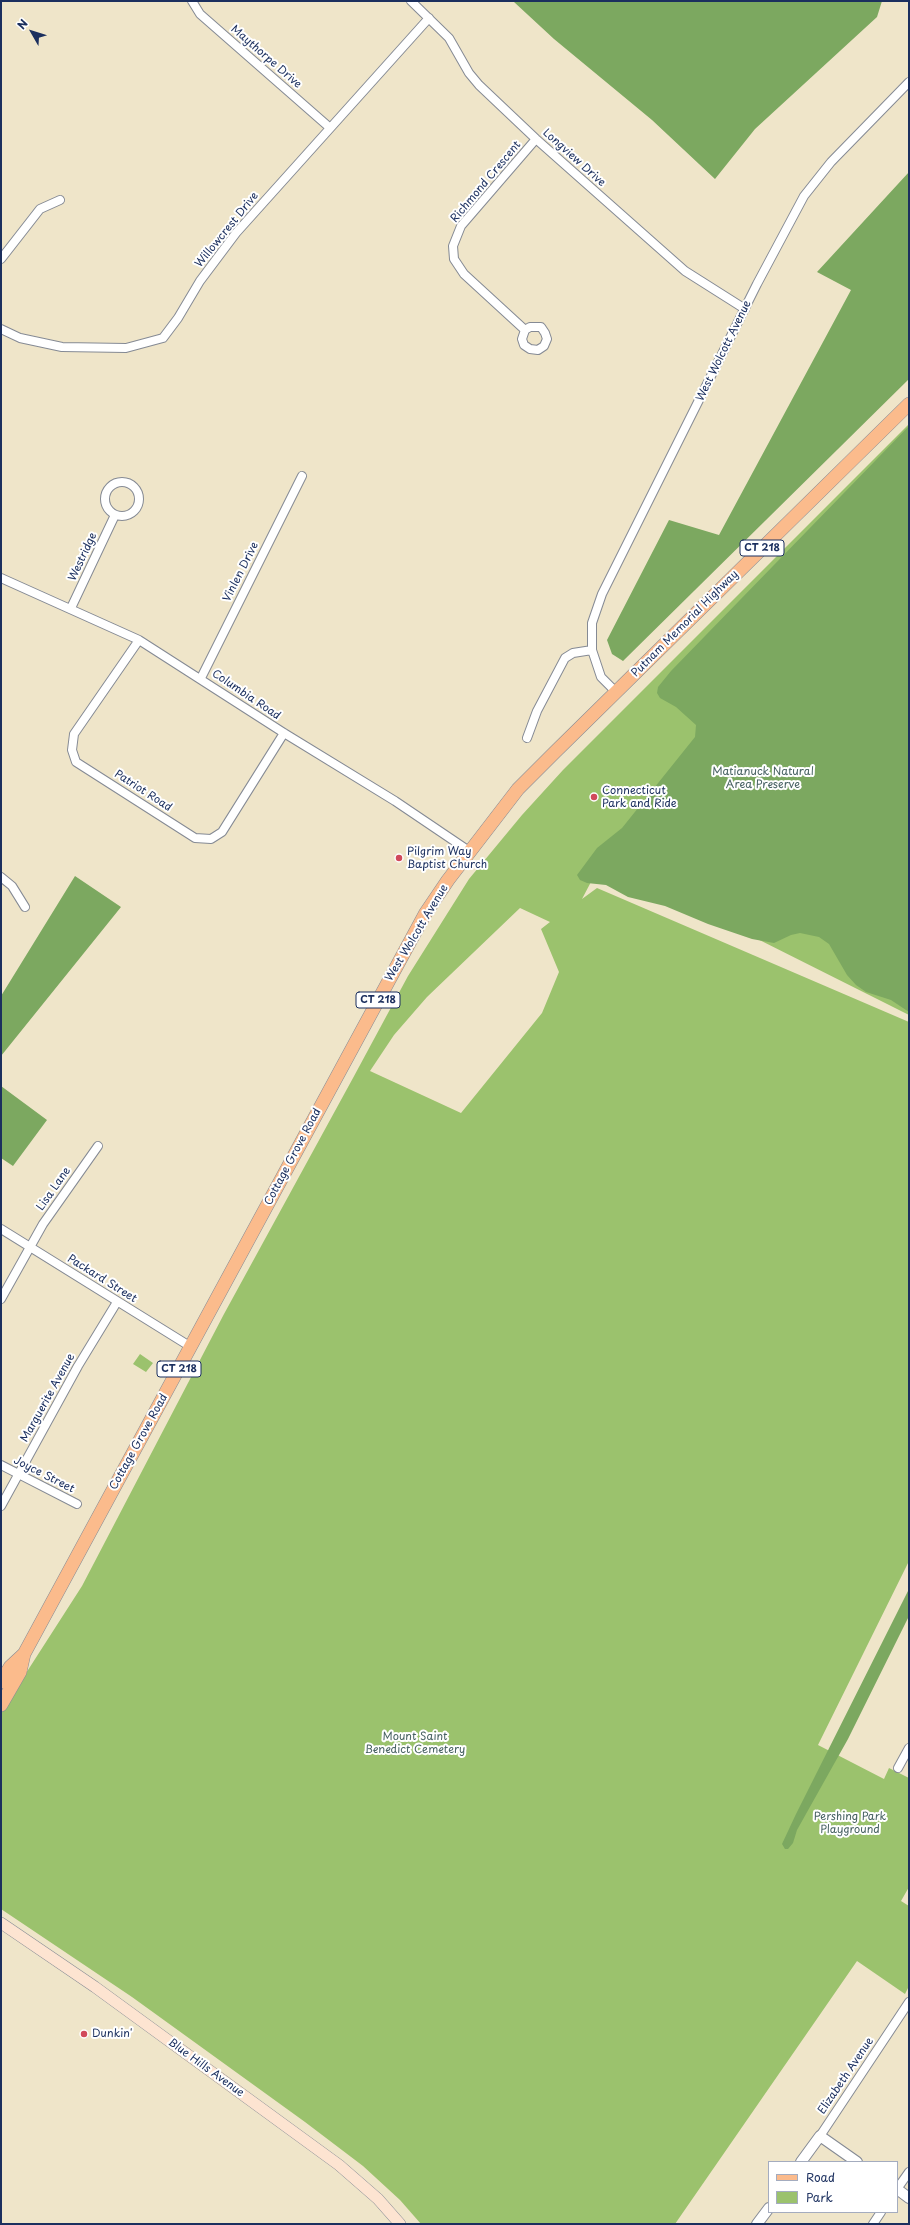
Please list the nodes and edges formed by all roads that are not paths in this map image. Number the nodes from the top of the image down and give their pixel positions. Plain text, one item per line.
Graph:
1 (192, 1) edge
2 (410, 1) edge
3 (429, 18) junction
4 (909, 82) edge
5 (329, 127) junction
6 (536, 139) junction
7 (60, 200) dead end
8 (1, 259) edge
9 (745, 309) junction
10 (1, 329) edge
11 (525, 330) dead end
12 (909, 404) edge
13 (302, 476) dead end
14 (115, 515) junction
15 (1, 578) edge
16 (71, 608) junction
17 (139, 640) junction
18 (592, 650) junction
19 (201, 678) junction
20 (616, 692) junction
21 (284, 733) junction
22 (527, 738) dead end
23 (469, 851) junction
24 (1, 877) edge
25 (25, 907) dead end
26 (333, 1083) joint
27 (98, 1146) dead end
28 (1, 1229) edge
29 (29, 1246) junction
30 (1, 1300) edge
31 (117, 1302) junction
32 (191, 1347) junction
33 (1, 1465) edge
34 (18, 1474) junction
35 (77, 1504) dead end
36 (1, 1506) edge
37 (24, 1654) junction
38 (1, 1682) edge
39 (1, 1705) edge
40 (909, 1748) edge
41 (898, 1768) dead end
42 (1, 1923) edge
43 (909, 2002) edge
44 (820, 2136) junction
45 (802, 2161) edge
46 (856, 2161) edge
47 (909, 2172) edge
48 (898, 2188) edge
49 (898, 2190) edge
50 (909, 2198) edge
51 (768, 2209) edge
52 (880, 2213) edge
53 (400, 2224) edge
54 (757, 2224) edge
55 (873, 2224) edge

1 - 5 street, Maythorpe Drive
2 - 3 street, Longview Drive
3 - 5 street, Willowcrest Drive
3 - 6 street, Longview Drive
4 - 9 street, West Wolcott Avenue
5 - 10 street, Willowcrest Drive
6 - 9 street, Longview Drive
6 - 11 street, Richmond Crescent
7 - 8 street
9 - 18 street, West Wolcott Avenue
12 - 20 main road, Putnam Memorial Highway / CT 218
13 - 19 street, Vinlen Drive
14 - 14 street
14 - 16 street, Westridge
15 - 16 street, Columbia Road
16 - 17 street, Columbia Road
17 - 19 street, Columbia Road
17 - 21 street, Patriot Road
18 - 20 street, West Wolcott Avenue
18 - 22 street
19 - 21 street, Columbia Road
20 - 23 main road, West Wolcott Avenue / CT 218
21 - 23 street, Columbia Road
23 - 26 main road, West Wolcott Avenue / CT 218
24 - 25 street
26 - 32 main road, Cottage Grove Road / CT 218
27 - 29 street, Lisa Lane
28 - 29 street, Packard Street
29 - 30 street, Lisa Lane
29 - 31 street, Packard Street
31 - 32 street, Packard Street
31 - 34 street, Marguerite Avenue
32 - 37 main road, Cottage Grove Road / CT 218
33 - 34 street, Joyce Street
34 - 35 street, Joyce Street
34 - 36 street, Marguerite Avenue
37 - 38 main road, Cottage Grove Road / CT 218
37 - 39 main road, Cottage Grove Road / CT 218
40 - 41 street
42 - 53 main road, Blue Hills Avenue
43 - 44 street, Elizabeth Avenue
44 - 45 street, Elizabeth Avenue
44 - 46 street
47 - 48 street
49 - 50 street
51 - 54 street
52 - 55 street

